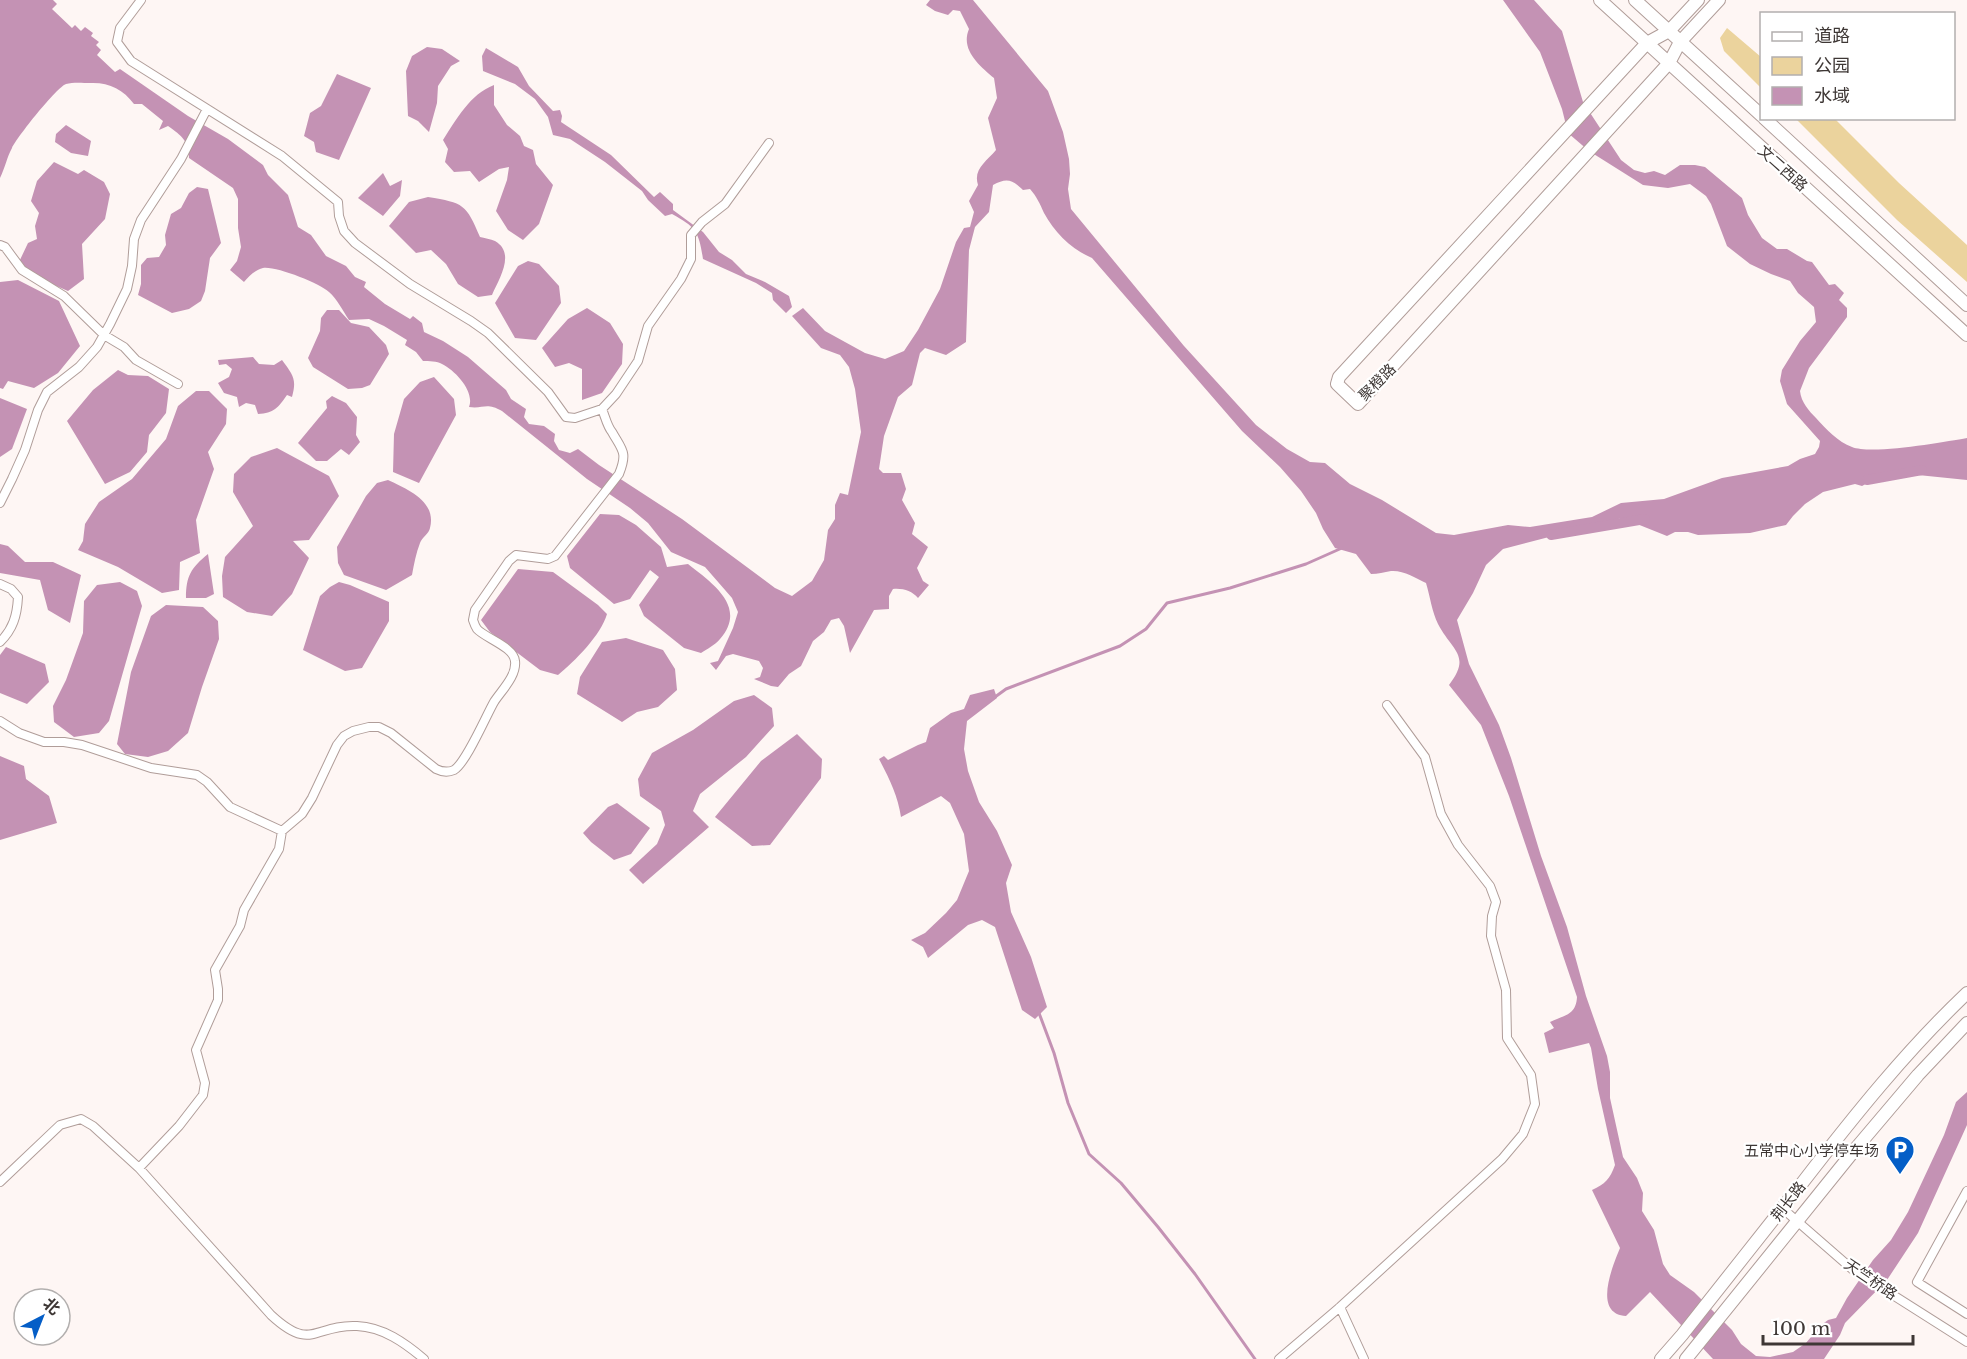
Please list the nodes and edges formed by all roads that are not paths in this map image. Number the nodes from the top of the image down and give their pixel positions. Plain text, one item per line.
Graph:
1 (141, 0) edge
2 (1600, 0) edge
3 (1635, 0) edge
4 (1698, 0) edge
5 (1719, 0) edge
6 (1669, 31) junction
7 (1680, 42) junction
8 (1647, 43) junction
9 (1669, 63) junction
10 (207, 109) junction
11 (1760, 114) edge
12 (1766, 120) edge
13 (769, 143) dead end
14 (0, 245) edge
15 (1967, 305) edge
16 (104, 335) junction
17 (1967, 335) edge
18 (178, 384) dead end
19 (602, 409) junction
20 (0, 503) edge
21 (0, 584) edge
22 (0, 642) edge
23 (1387, 705) dead end
24 (0, 721) edge
25 (282, 831) junction
26 (1967, 993) edge
27 (1967, 1023) edge
28 (139, 1168) junction
29 (0, 1182) edge
30 (1967, 1191) edge
31 (1782, 1208) junction
32 (1798, 1220) junction
33 (1340, 1307) junction
34 (1967, 1314) edge
35 (1967, 1342) edge
36 (1690, 1354) edge
37 (424, 1359) edge
38 (1279, 1359) edge
39 (1364, 1359) edge
40 (1661, 1359) edge

1 - 10 street
2 - 8 main road, 文二西路
3 - 6 main road, 文二西路
4 - 6 main road, 聚橙路
5 - 7 main road, 聚橙路
6 - 7 main road, 文二西路
6 - 8 main road, 聚橙路
7 - 9 main road, 聚橙路
7 - 11 main road, 文二西路
8 - 9 main road, 文二西路
8 - 9 main road, 聚橙路
9 - 17 main road, 文二西路
10 - 16 street
10 - 19 street
12 - 15 main road, 文二西路
13 - 19 street
14 - 16 street
16 - 18 street
16 - 20 street
19 - 25 street
21 - 22 street
23 - 33 street
24 - 25 street
25 - 28 street
26 - 31 main road, 荆长路
27 - 32 main road, 荆长路
28 - 29 street
28 - 37 street
30 - 34 street
31 - 32 street, 天竺桥路
31 - 40 main road, 荆长路
32 - 35 street, 天竺桥路
32 - 36 main road, 荆长路
33 - 38 street
33 - 39 street

